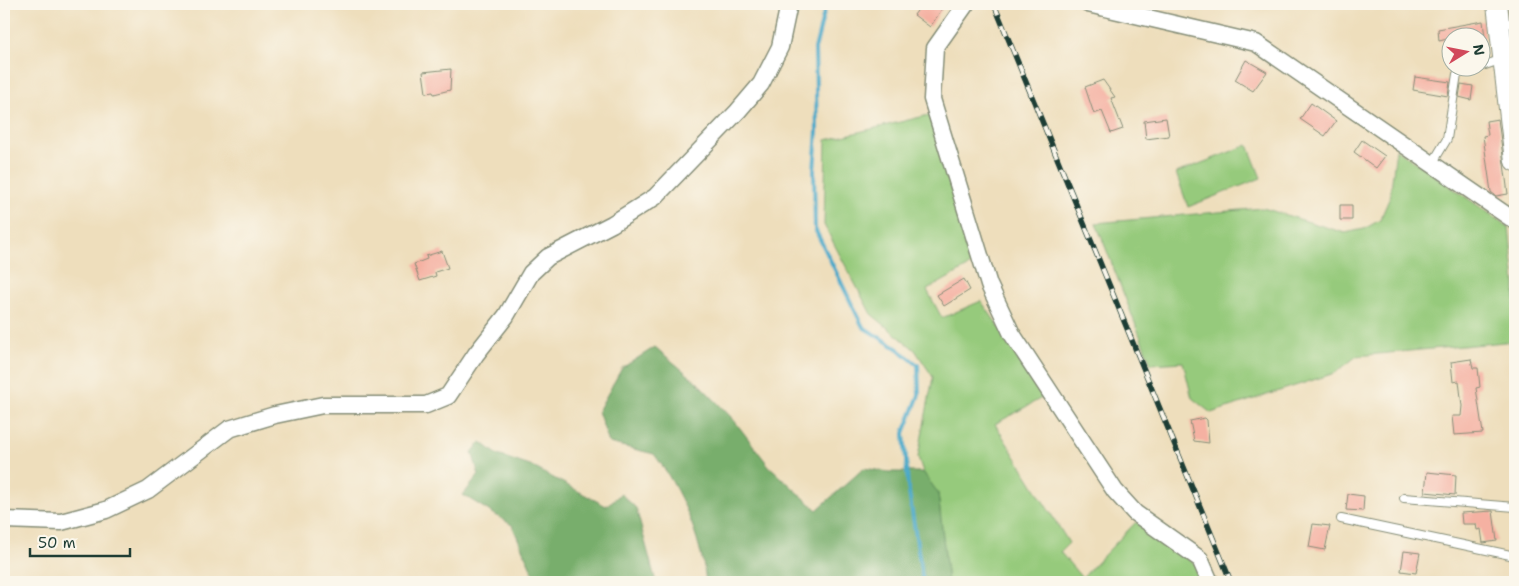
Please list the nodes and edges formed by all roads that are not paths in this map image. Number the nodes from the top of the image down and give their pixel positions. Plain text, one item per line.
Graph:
1 (790, 4) edge
2 (966, 4) edge
3 (1088, 4) edge
4 (1504, 17) edge
5 (1503, 59) junction
6 (1492, 63) edge
7 (1456, 78) edge
8 (1515, 161) edge
9 (1432, 164) junction
10 (1515, 221) edge
11 (1404, 498) dead end
12 (1515, 507) edge
13 (1341, 519) dead end
14 (4, 520) edge
15 (1515, 556) edge
16 (1210, 582) edge

1 - 14 street
2 - 16 street
3 - 9 street
4 - 5 street
5 - 6 lane
5 - 8 street
7 - 9 lane
9 - 10 street
11 - 12 lane
13 - 15 lane

